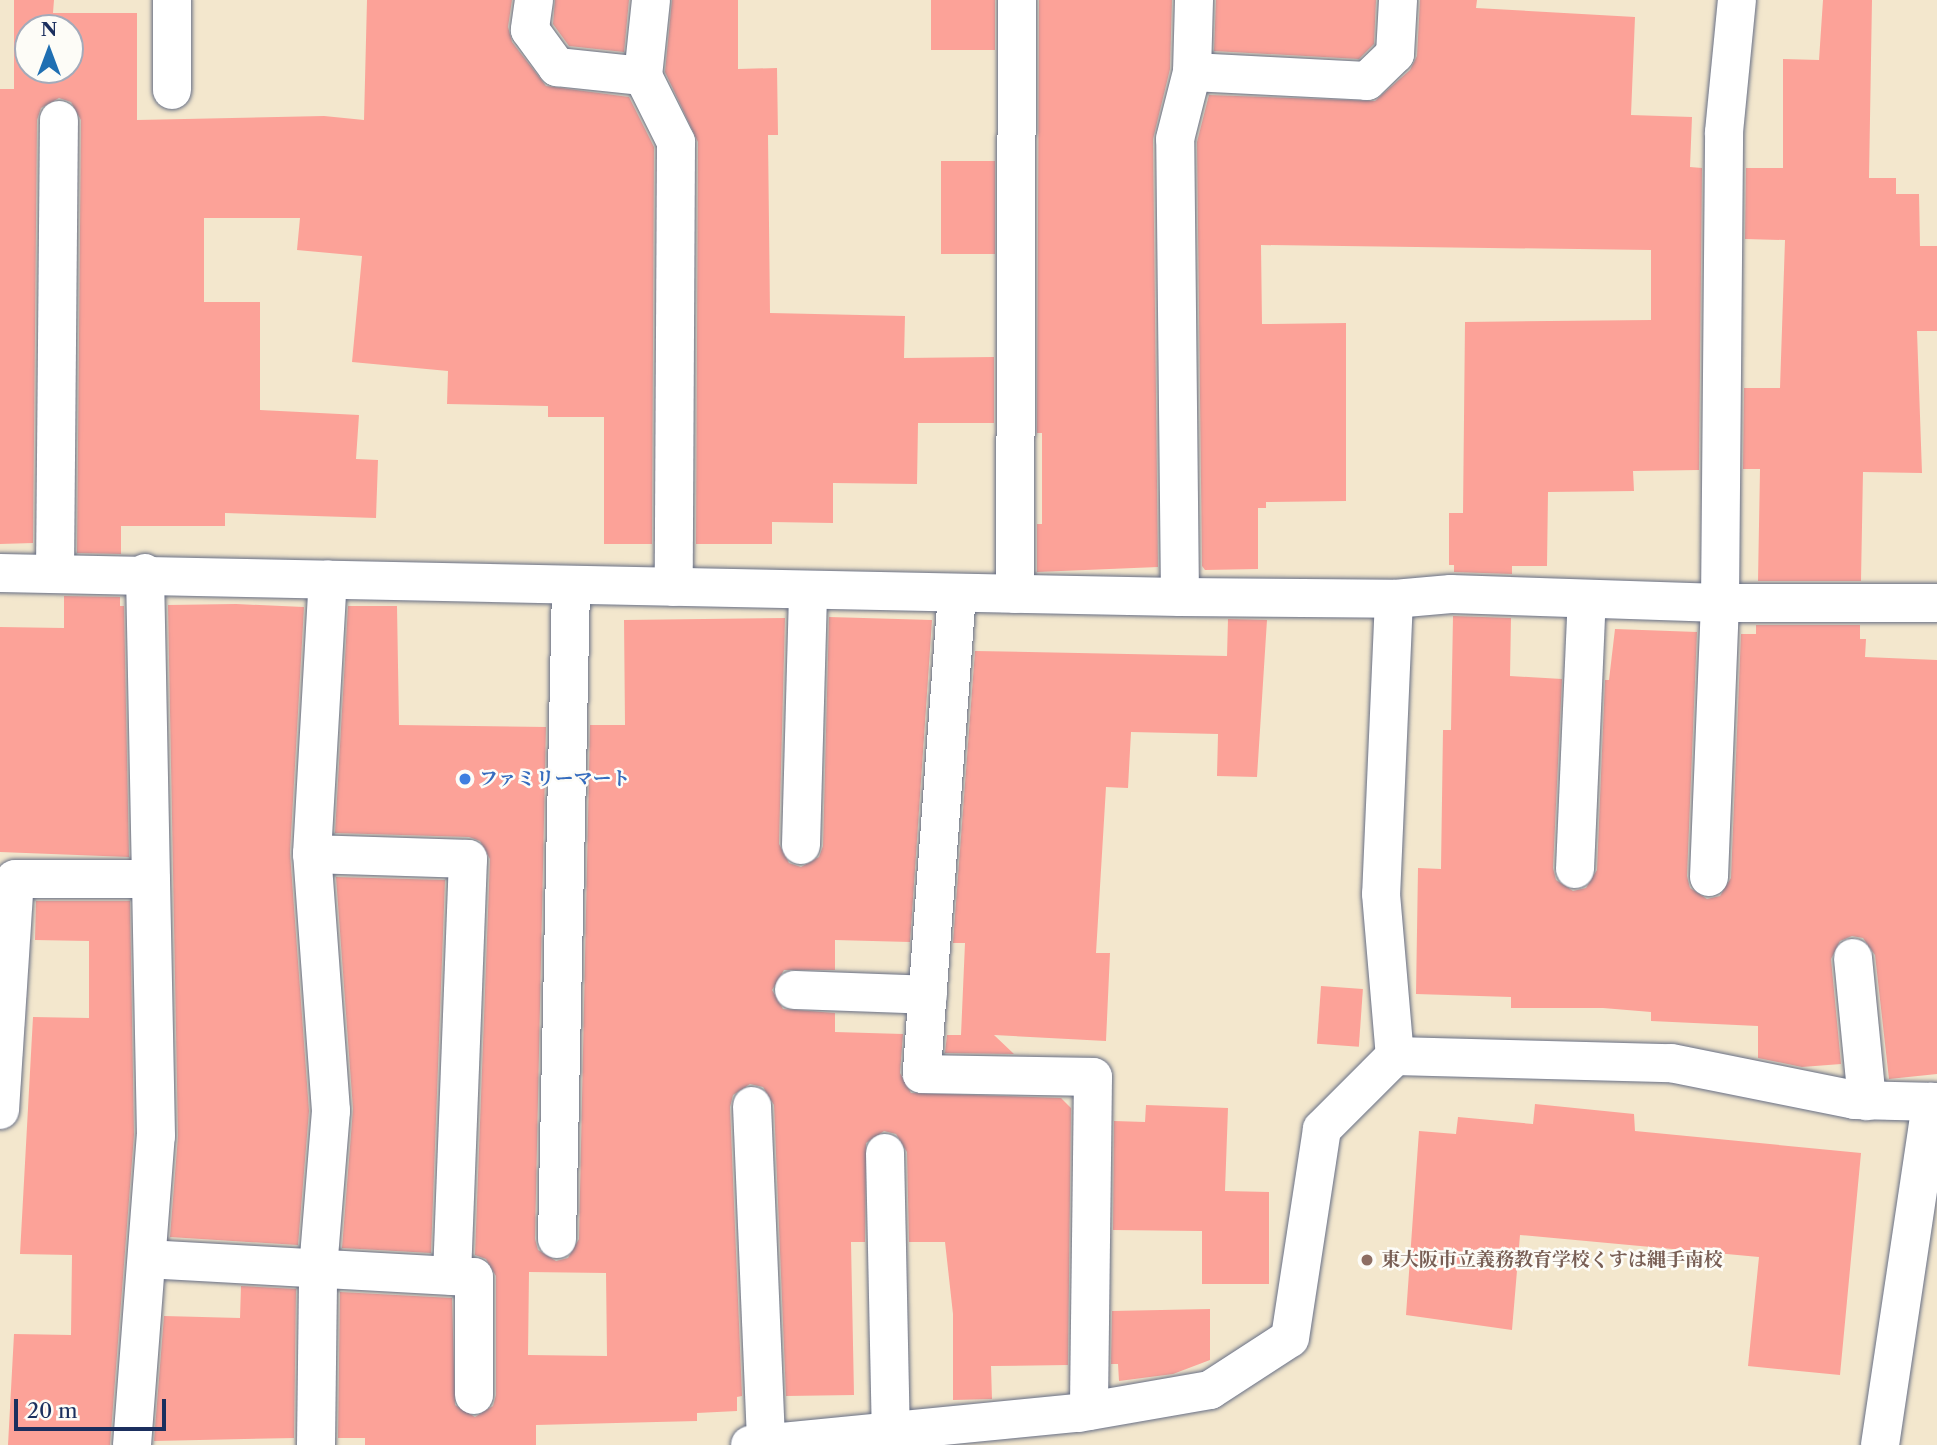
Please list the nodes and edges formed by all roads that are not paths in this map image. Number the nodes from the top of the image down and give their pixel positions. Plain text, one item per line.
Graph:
1 (172, 0) edge
2 (534, 0) edge
3 (651, 0) edge
4 (1017, 0) edge
5 (1194, 0) edge
6 (1398, 0) edge
7 (1737, 0) edge
8 (1192, 72) junction
9 (643, 76) junction
10 (172, 90) dead end
11 (59, 120) dead end
12 (0, 573) edge
13 (55, 573) junction
14 (145, 573) junction
15 (328, 579) junction
16 (571, 584) junction
17 (674, 587) junction
18 (807, 590) junction
19 (957, 593) junction
20 (1015, 594) junction
21 (1180, 597) junction
22 (1394, 599) junction
23 (1587, 599) junction
24 (1720, 603) junction
25 (1937, 603) edge
26 (800, 845) dead end
27 (312, 854) junction
28 (1575, 869) dead end
29 (1709, 877) dead end
30 (151, 879) junction
31 (1853, 958) dead end
32 (794, 990) dead end
33 (928, 995) junction
34 (1395, 1056) junction
35 (1867, 1101) junction
36 (1934, 1102) edge
37 (752, 1106) dead end
38 (0, 1110) edge
39 (885, 1153) dead end
40 (557, 1239) dead end
41 (147, 1259) junction
42 (318, 1269) junction
43 (452, 1276) junction
44 (474, 1395) dead end
45 (1089, 1411) junction
46 (891, 1431) junction
47 (758, 1444) edge
48 (132, 1445) edge
49 (316, 1445) edge
50 (1880, 1445) edge

1 - 10 street
2 - 9 street
3 - 9 street
4 - 20 street
5 - 8 street
6 - 8 street
7 - 24 street
8 - 21 street
9 - 17 street
11 - 13 street
12 - 13 street
13 - 14 street
14 - 15 street
14 - 30 street
15 - 16 street
15 - 27 street
16 - 17 street
16 - 40 street
17 - 18 street
18 - 19 street
18 - 26 street
19 - 20 street
19 - 33 street
20 - 21 street
21 - 22 street
22 - 23 street
22 - 34 street
23 - 24 street
23 - 28 street
24 - 25 street
24 - 29 street
27 - 42 street
27 - 43 street
30 - 38 street
30 - 41 street
31 - 35 street
32 - 33 street
33 - 45 street
34 - 35 street
34 - 45 street
35 - 36 street
36 - 50 street
37 - 47 street
39 - 46 street
41 - 42 street
41 - 48 street
42 - 43 street
42 - 49 street
43 - 44 street
45 - 46 street
46 - 47 street

